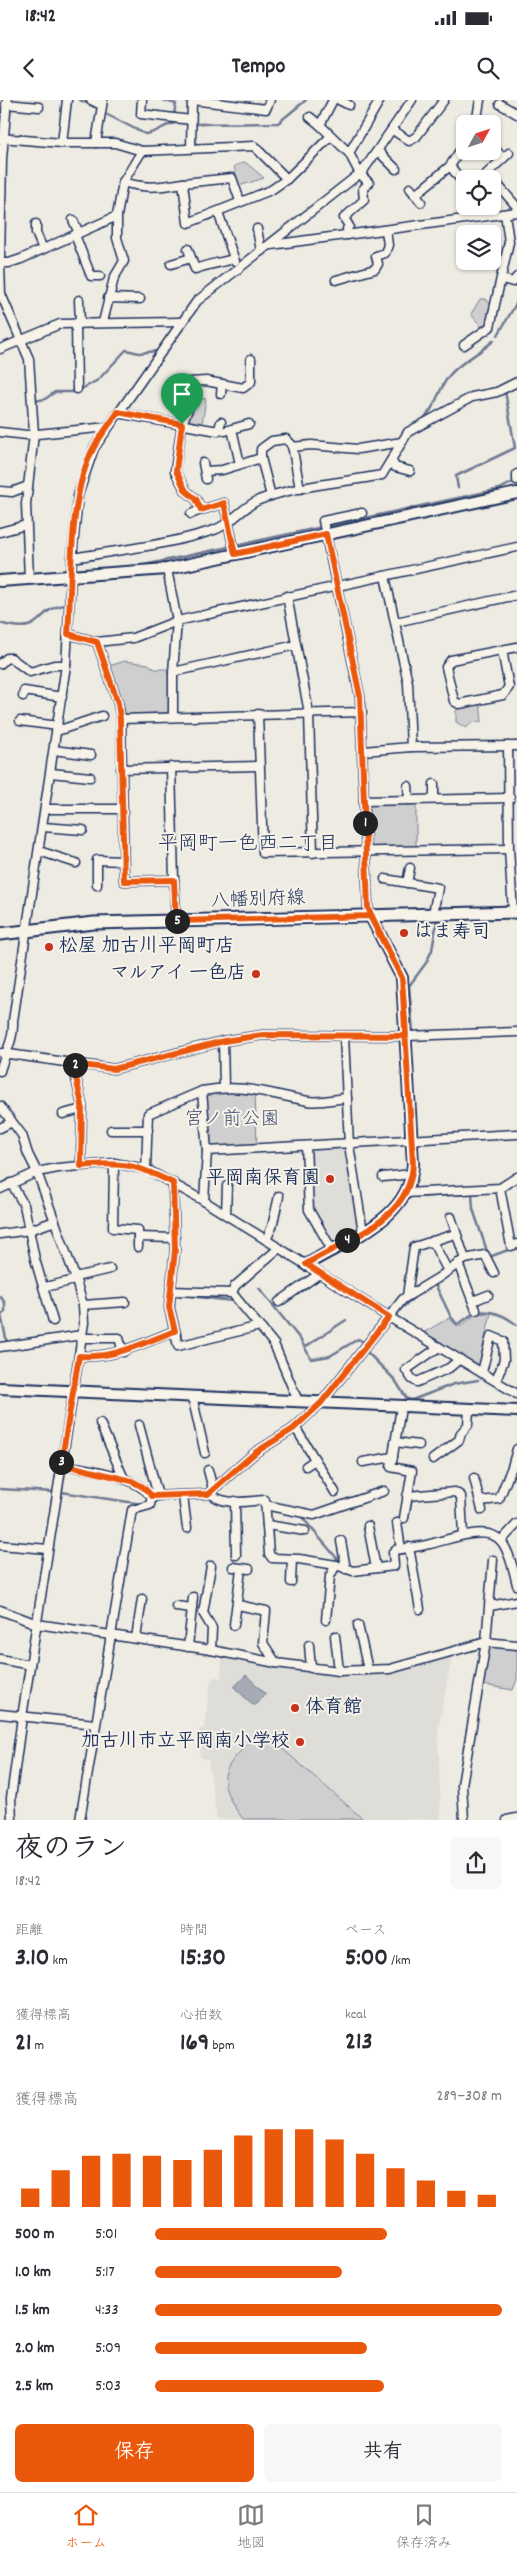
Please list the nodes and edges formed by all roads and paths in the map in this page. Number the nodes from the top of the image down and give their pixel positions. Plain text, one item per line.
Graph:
1 (67, 100) edge
2 (91, 100) edge
3 (142, 100) edge
4 (192, 100) edge
5 (270, 100) edge
6 (333, 100) edge
7 (339, 100) edge
8 (380, 100) edge
9 (412, 100) edge
10 (444, 100) edge
11 (480, 100) edge
12 (6, 102) edge
13 (102, 103) edge
14 (244, 103) edge
15 (500, 104) dead end
16 (349, 105) dead end
17 (39, 107) dead end
18 (517, 114) edge
19 (478, 115) edge
20 (3, 117) edge
21 (310, 117) dead end
22 (190, 120) junction
23 (320, 126) junction
24 (393, 130) junction
25 (331, 136) junction
26 (2, 138) edge
27 (62, 143) junction
28 (96, 143) junction
29 (191, 147) junction
30 (142, 151) junction
31 (378, 151) junction
32 (501, 152) edge
33 (350, 153) junction
34 (456, 157) edge
35 (450, 166) junction
36 (396, 169) dead end
37 (491, 170) edge
38 (360, 174) junction
39 (456, 174) edge
40 (287, 179) junction
41 (123, 182) junction
42 (183, 184) junction
43 (501, 188) edge
44 (240, 201) junction
45 (421, 202) dead end
46 (517, 207) edge
47 (218, 212) junction
48 (517, 212) edge
49 (505, 214) junction
50 (117, 216) junction
51 (468, 217) joint
52 (0, 218) edge
53 (73, 220) dead end
54 (36, 224) dead end
55 (257, 229) dead end
56 (386, 230) junction
57 (77, 234) junction
58 (235, 235) dead end
59 (348, 235) junction
60 (226, 238) junction
61 (513, 244) edge
62 (269, 245) junction
63 (43, 249) junction
64 (188, 249) dead end
65 (261, 251) junction
66 (192, 258) junction
67 (233, 259) junction
68 (0, 263) edge
69 (171, 264) dead end
70 (240, 266) junction
71 (82, 275) dead end
72 (91, 276) junction
73 (100, 276) dead end
74 (517, 277) edge
75 (502, 279) junction
76 (336, 280) dead end
77 (0, 294) edge
78 (108, 298) junction
79 (140, 299) dead end
80 (79, 300) dead end
81 (103, 322) junction
82 (180, 322) junction
83 (78, 323) junction
84 (490, 327) junction
85 (494, 335) dead end
86 (20, 340) junction
87 (464, 346) dead end
88 (0, 349) edge
89 (250, 359) dead end
90 (517, 382) edge
91 (222, 384) junction
92 (77, 389) dead end
93 (221, 394) dead end
94 (118, 412) junction
95 (221, 422) dead end
96 (182, 424) junction
97 (249, 424) dead end
98 (108, 427) junction
99 (0, 432) edge
100 (34, 434) junction
101 (402, 442) junction
102 (292, 447) junction
103 (261, 458) junction
104 (392, 461) junction
105 (240, 464) junction
106 (205, 471) dead end
107 (410, 471) dead end
108 (517, 474) edge
109 (517, 480) edge
110 (28, 486) junction
111 (300, 489) junction
112 (0, 492) edge
113 (517, 493) edge
114 (271, 496) junction
115 (201, 510) junction
116 (191, 514) dead end
117 (362, 514) dead end
118 (228, 523) junction
119 (26, 526) junction
120 (0, 532) edge
121 (326, 534) junction
122 (517, 547) edge
123 (235, 554) junction
124 (72, 558) junction
125 (167, 569) junction
126 (72, 576) junction
127 (385, 576) junction
128 (29, 579) junction
129 (0, 582) edge
130 (338, 586) junction
131 (517, 595) edge
132 (286, 596) junction
133 (177, 621) junction
134 (396, 622) junction
135 (68, 634) junction
136 (97, 642) junction
137 (296, 645) junction
138 (517, 647) edge
139 (502, 650) junction
140 (0, 664) edge
141 (66, 665) junction
142 (173, 672) junction
143 (23, 696) dead end
144 (62, 697) junction
145 (309, 712) junction
146 (362, 712) junction
147 (258, 714) junction
148 (102, 716) dead end
149 (173, 717) junction
150 (120, 719) junction
151 (20, 721) dead end
152 (57, 728) junction
153 (508, 746) junction
154 (517, 746) edge
155 (411, 747) junction
156 (54, 750) junction
157 (363, 751) junction
158 (91, 755) dead end
159 (259, 766) junction
160 (171, 767) junction
161 (121, 769) junction
162 (51, 773) junction
163 (90, 777) dead end
164 (434, 784) dead end
165 (408, 786) dead end
166 (510, 798) junction
167 (434, 799) junction
168 (409, 800) junction
169 (364, 801) junction
170 (46, 809) junction
171 (121, 809) junction
172 (43, 827) junction
173 (83, 830) dead end
174 (509, 849) junction
175 (39, 851) junction
176 (366, 852) junction
177 (313, 853) junction
178 (123, 861) junction
179 (76, 863) dead end
180 (410, 868) dead end
181 (385, 879) dead end
182 (174, 880) junction
183 (407, 883) junction
184 (97, 886) dead end
185 (515, 912) edge
186 (433, 914) junction
187 (370, 916) junction
188 (176, 921) junction
189 (28, 930) junction
190 (0, 934) edge
191 (517, 1032) edge
192 (344, 1036) junction
193 (406, 1036) junction
194 (224, 1041) junction
195 (2, 1053) edge
196 (73, 1064) junction
197 (0, 1072) edge
198 (224, 1087) junction
199 (202, 1091) junction
200 (347, 1098) junction
201 (0, 1106) edge
202 (82, 1109) junction
203 (63, 1114) dead end
204 (12, 1122) junction
205 (0, 1128) edge
206 (111, 1130) dead end
207 (148, 1130) junction
208 (517, 1134) edge
209 (412, 1140) junction
210 (349, 1144) junction
211 (306, 1146) junction
212 (207, 1151) junction
213 (114, 1162) junction
214 (81, 1166) junction
215 (146, 1169) junction
216 (38, 1172) junction
217 (412, 1174) junction
218 (383, 1177) dead end
219 (517, 1177) edge
220 (11, 1183) junction
221 (173, 1183) junction
222 (227, 1186) dead end
223 (500, 1188) junction
224 (0, 1189) edge
225 (406, 1193) junction
226 (279, 1196) dead end
227 (204, 1201) junction
228 (226, 1215) junction
229 (450, 1217) dead end
230 (55, 1221) junction
231 (30, 1230) junction
232 (363, 1232) junction
233 (0, 1234) edge
234 (455, 1234) junction
235 (138, 1237) junction
236 (175, 1238) junction
237 (266, 1240) junction
238 (432, 1241) junction
239 (517, 1244) edge
240 (138, 1247) dead end
241 (279, 1248) junction
242 (332, 1248) junction
243 (461, 1261) junction
244 (306, 1264) junction
245 (110, 1269) dead end
246 (448, 1271) junction
247 (494, 1273) dead end
248 (319, 1274) junction
249 (75, 1279) junction
250 (45, 1287) junction
251 (171, 1291) junction
252 (232, 1293) junction
253 (488, 1295) dead end
254 (407, 1296) junction
255 (473, 1301) junction
256 (125, 1302) dead end
257 (279, 1302) dead end
258 (83, 1304) junction
259 (476, 1310) dead end
260 (389, 1317) junction
261 (52, 1321) dead end
262 (260, 1326) junction
263 (175, 1331) junction
264 (82, 1336) junction
265 (439, 1346) junction
266 (0, 1347) edge
267 (123, 1352) junction
268 (79, 1356) junction
269 (460, 1359) junction
270 (482, 1372) junction
271 (496, 1381) junction
272 (0, 1388) edge
273 (74, 1390) junction
274 (517, 1394) edge
275 (192, 1396) junction
276 (298, 1402) junction
277 (321, 1403) junction
278 (401, 1408) junction
279 (470, 1410) junction
280 (517, 1412) edge
281 (100, 1423) dead end
282 (139, 1426) dead end
283 (295, 1427) junction
284 (105, 1434) junction
285 (97, 1438) dead end
286 (395, 1442) junction
287 (419, 1445) dead end
288 (517, 1449) edge
289 (205, 1453) dead end
290 (393, 1457) junction
291 (433, 1459) dead end
292 (315, 1460) junction
293 (363, 1462) dead end
294 (61, 1464) junction
295 (306, 1466) dead end
296 (515, 1468) edge
297 (208, 1470) dead end
298 (474, 1478) dead end
299 (124, 1479) junction
300 (212, 1491) junction
301 (384, 1491) dead end
302 (335, 1492) dead end
303 (155, 1496) junction
304 (183, 1496) junction
305 (407, 1496) junction
306 (235, 1501) junction
307 (480, 1501) junction
308 (265, 1504) junction
309 (482, 1510) dead end
310 (517, 1524) edge
311 (267, 1525) junction
312 (368, 1526) dead end
313 (187, 1528) dead end
314 (300, 1532) dead end
315 (463, 1535) junction
316 (371, 1539) junction
317 (362, 1540) dead end
318 (341, 1541) dead end
319 (501, 1541) junction
320 (0, 1545) edge
321 (405, 1548) junction
322 (48, 1549) junction
323 (236, 1555) dead end
324 (292, 1559) junction
325 (493, 1560) dead end
326 (336, 1565) junction
327 (211, 1566) dead end
328 (241, 1568) dead end
329 (376, 1568) junction
330 (346, 1569) junction
331 (200, 1579) dead end
332 (208, 1580) junction
333 (291, 1582) dead end
334 (517, 1585) edge
335 (193, 1597) dead end
336 (142, 1600) dead end
337 (517, 1601) edge
338 (176, 1606) dead end
339 (238, 1606) junction
340 (490, 1606) junction
341 (420, 1609) dead end
342 (0, 1610) edge
343 (197, 1612) junction
344 (326, 1620) dead end
345 (37, 1624) junction
346 (234, 1625) dead end
347 (358, 1625) dead end
348 (111, 1634) junction
349 (335, 1636) dead end
350 (136, 1638) junction
351 (486, 1642) junction
352 (309, 1645) dead end
353 (517, 1645) edge
354 (188, 1646) junction
355 (211, 1650) junction
356 (0, 1659) edge
357 (276, 1663) junction
358 (30, 1665) junction
359 (311, 1668) junction
360 (368, 1670) junction
361 (339, 1671) junction
362 (0, 1714) edge
363 (22, 1717) junction
364 (95, 1724) junction
365 (517, 1818) edge
366 (12, 1820) edge
367 (80, 1820) edge
368 (464, 1820) edge
369 (507, 1820) edge

1 - 27 street
2 - 13 street
3 - 22 street
4 - 14 street
4 - 22 street
5 - 14 street
6 - 23 street
7 - 16 street
8 - 33 street
9 - 24 street
10 - 24 street
11 - 19 street
12 - 17 street
12 - 20 street
13 - 28 street
15 - 18 street
20 - 26 street
21 - 23 street
22 - 29 street
23 - 25 street
24 - 31 street
25 - 33 street
25 - 40 street
26 - 27 street
26 - 52 street
27 - 28 street
28 - 30 street
29 - 30 street
29 - 40 street
30 - 41 street
31 - 36 street
31 - 38 street
32 - 37 street
33 - 38 street
34 - 35 street
35 - 39 street
35 - 45 street
38 - 59 street
38 - 62 street
40 - 44 street
41 - 42 street
41 - 50 street
42 - 44 street
42 - 47 street
43 - 46 street
44 - 47 street
47 - 60 street
48 - 49 street
49 - 51 street
49 - 61 street
50 - 57 street
50 - 78 street
51 - 56 street
52 - 68 street
53 - 57 street
54 - 63 street
55 - 65 street
56 - 59 street
56 - 76 street
57 - 63 street
57 - 72 street
58 - 60 street
59 - 62 street
60 - 67 street
61 - 75 street
62 - 65 street
63 - 68 street
64 - 66 street
65 - 70 street
66 - 67 street
66 - 69 street
67 - 70 street
68 - 77 street
70 - 82 street
71 - 72 street
72 - 73 street
74 - 75 street
75 - 84 street
77 - 86 street
78 - 79 street
78 - 81 street
80 - 83 street
81 - 82 street
81 - 83 street
82 - 94 street
83 - 86 street
83 - 92 street
84 - 85 street
84 - 87 street
86 - 88 street
86 - 100 street
89 - 91 street
90 - 101 street
91 - 93 street
91 - 96 street
94 - 96 street
94 - 98 street
95 - 96 street
96 - 115 street
97 - 105 street
98 - 100 street
98 - 124 street
99 - 100 street
100 - 110 street
101 - 102 street
101 - 104 street
102 - 103 street
102 - 111 street
103 - 105 street
103 - 114 street
104 - 107 street
104 - 111 street
105 - 106 street
108 - 109 street
110 - 112 street
110 - 119 street
111 - 114 street
113 - 121 street
114 - 118 street
115 - 116 street
115 - 118 street
117 - 121 street
118 - 123 street
118 - 124 street
119 - 120 street
119 - 128 street
121 - 123 street
121 - 130 street
122 - 127 street
123 - 125 street
124 - 126 street
125 - 126 street
125 - 133 street
126 - 128 street
126 - 135 street
127 - 130 street
127 - 134 street
128 - 129 street
130 - 132 street
130 - 146 street
131 - 134 street
132 - 133 street
132 - 137 street
133 - 136 street
133 - 142 street
134 - 155 street
135 - 136 street
135 - 141 street
136 - 150 street
137 - 142 street
137 - 145 street
138 - 139 street
139 - 139 street
140 - 141 street
141 - 144 street
142 - 149 street
143 - 144 street
144 - 152 street
145 - 146 street
145 - 147 street
145 - 177 street
146 - 157 street
147 - 149 street
147 - 159 street
148 - 152 street
149 - 150 street
150 - 161 street
151 - 152 street
152 - 156 street
153 - 154 street
153 - 155 street
153 - 166 street
155 - 157 street
156 - 158 street
156 - 162 street
157 - 169 street
159 - 160 street
159 - 177 street
160 - 161 street
160 - 182 street
161 - 171 street
162 - 163 street
162 - 170 street
164 - 167 street
165 - 168 street
166 - 167 street
166 - 174 street
167 - 168 street
168 - 169 street
169 - 176 street
170 - 171 street
170 - 172 street
171 - 178 street
172 - 173 street
172 - 175 street
174 - 176 street
174 - 185 street
175 - 179 street
175 - 189 street
176 - 177 street
176 - 187 street
178 - 182 street
178 - 184 street
180 - 183 street
181 - 183 street
182 - 188 street
183 - 186 street
185 - 186 main road, 八幡別府線
186 - 187 main road, 八幡別府線
187 - 188 main road, 八幡別府線
187 - 193 street
188 - 189 main road, 八幡別府線
189 - 190 main road, 八幡別府線
189 - 195 street
191 - 193 street
192 - 193 street
192 - 194 street
192 - 200 street
193 - 209 street
194 - 196 street
194 - 198 street
195 - 196 street
195 - 197 street
196 - 202 street
198 - 199 street
198 - 200 street
199 - 207 street
199 - 212 street
200 - 210 street
201 - 204 street
202 - 203 street
202 - 214 street
204 - 205 street
204 - 216 street
206 - 207 street
207 - 215 street
208 - 209 street
209 - 210 street
209 - 217 street
210 - 211 street
210 - 232 street
211 - 212 street
211 - 242 street
212 - 227 street
213 - 214 street
213 - 215 street
213 - 235 street
214 - 216 street
215 - 221 street
216 - 220 street
216 - 230 street
217 - 218 street
217 - 225 street
219 - 223 street
220 - 224 street
220 - 231 street
221 - 227 street
221 - 236 street
222 - 228 street
223 - 225 street
223 - 239 street
225 - 232 street
226 - 237 street
227 - 228 street
228 - 237 street
229 - 234 street
230 - 231 street
230 - 249 street
231 - 233 street
231 - 250 street
232 - 242 street
234 - 238 street
234 - 243 street
235 - 236 street
235 - 240 street
236 - 251 street
237 - 241 street
238 - 246 street
238 - 254 street
241 - 244 street
241 - 252 street
242 - 244 street
243 - 246 street
243 - 247 street
243 - 255 street
244 - 248 street
245 - 249 street
246 - 254 street
248 - 257 street
248 - 260 street
249 - 250 street
249 - 258 street
250 - 261 street
251 - 252 street
251 - 263 street
252 - 262 street
253 - 255 street
254 - 260 street
255 - 259 street
256 - 258 street
258 - 264 street
260 - 265 street
260 - 277 street
262 - 263 street
262 - 276 street
263 - 267 street
264 - 266 street
264 - 267 street
264 - 268 street
265 - 269 street
265 - 269 street
267 - 268 street
268 - 273 street
269 - 270 street
270 - 271 street
270 - 271 street
271 - 274 street
272 - 273 street
273 - 275 street
273 - 294 street
275 - 276 street
275 - 289 street
276 - 277 street
277 - 278 street
277 - 283 street
278 - 279 street
278 - 286 street
279 - 280 street
279 - 291 street
281 - 284 street
282 - 303 street
283 - 292 street
283 - 300 street
284 - 285 street
284 - 299 street
286 - 287 street
286 - 290 street
288 - 296 street
290 - 293 street
290 - 305 street
292 - 295 street
292 - 302 street
294 - 299 street
294 - 322 street
296 - 307 street
297 - 300 street
298 - 307 street
299 - 303 street
300 - 304 street
300 - 306 street
301 - 308 street
303 - 304 street
303 - 348 street
304 - 313 street
305 - 315 street
305 - 321 street
306 - 308 street
306 - 323 street
307 - 309 street
308 - 311 street
310 - 319 street
311 - 314 street
311 - 324 street
312 - 316 street
315 - 319 street
315 - 321 street
316 - 317 street
316 - 329 street
318 - 330 street
319 - 334 street
320 - 322 street
321 - 329 street
321 - 341 street
322 - 345 street
324 - 326 street
324 - 333 street
325 - 340 street
326 - 330 street
326 - 344 street
327 - 332 street
328 - 339 street
329 - 330 street
331 - 332 street
332 - 343 street
335 - 343 street
336 - 350 street
337 - 340 street
338 - 343 street
339 - 346 street
339 - 357 street
340 - 351 street
342 - 345 street
343 - 354 street
343 - 355 street
345 - 348 street
345 - 358 street
347 - 360 street
348 - 350 street
348 - 364 street
349 - 361 street
350 - 354 street
351 - 353 street
351 - 360 street
351 - 368 street
352 - 359 street
354 - 355 street
355 - 357 street
356 - 358 street
357 - 359 street
358 - 363 street
359 - 361 street
360 - 361 street
362 - 363 street
363 - 364 street
363 - 366 street
364 - 367 street
365 - 369 street

